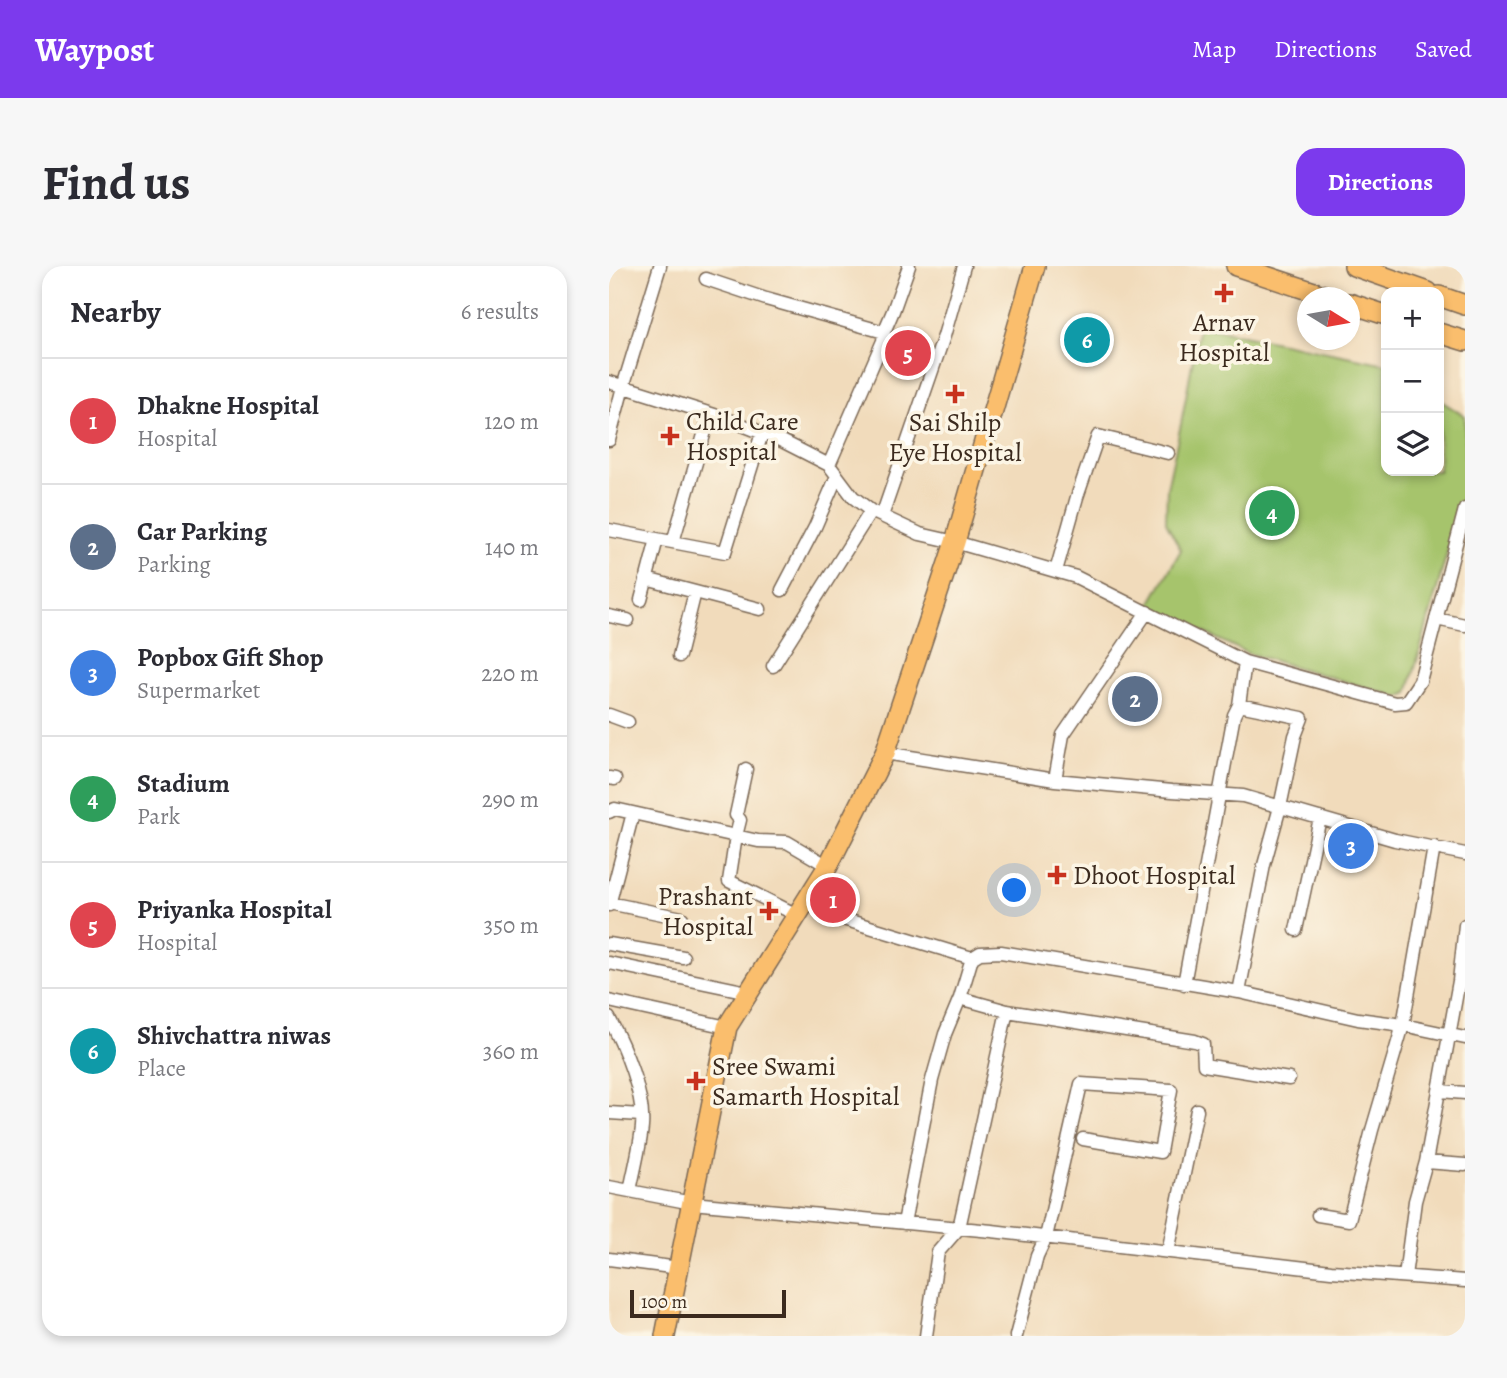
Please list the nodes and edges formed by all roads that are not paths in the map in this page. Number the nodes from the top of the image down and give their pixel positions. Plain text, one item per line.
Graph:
1 (660, 266) edge
2 (909, 266) edge
3 (964, 266) edge
4 (1035, 266) edge
5 (1236, 266) edge
6 (1354, 266) edge
7 (706, 279) dead end
8 (1299, 287) edge
9 (1414, 287) edge
10 (1444, 298) edge
11 (1465, 305) edge
12 (1360, 307) edge
13 (1381, 313) edge
14 (884, 332) junction
15 (1444, 335) edge
16 (1465, 341) edge
17 (609, 382) edge
18 (623, 387) junction
19 (710, 414) junction
20 (762, 433) junction
21 (609, 440) edge
22 (1168, 453) dead end
23 (833, 470) junction
24 (1465, 509) edge
25 (876, 514) junction
26 (609, 530) edge
27 (657, 539) junction
28 (673, 542) junction
29 (955, 542) junction
30 (1056, 571) junction
31 (646, 579) junction
32 (782, 590) dead end
33 (695, 592) junction
34 (641, 600) dead end
35 (759, 609) dead end
36 (1147, 612) junction
37 (609, 616) edge
38 (1436, 618) junction
39 (628, 620) dead end
40 (1465, 625) edge
41 (679, 656) dead end
42 (1245, 662) junction
43 (773, 666) dead end
44 (1239, 705) junction
45 (609, 715) edge
46 (628, 722) dead end
47 (885, 753) junction
48 (746, 769) dead end
49 (1055, 780) junction
50 (1220, 794) junction
51 (1280, 807) junction
52 (609, 812) edge
53 (633, 813) junction
54 (1320, 818) junction
55 (736, 836) junction
56 (1434, 847) junction
57 (1465, 853) edge
58 (828, 866) junction
59 (810, 894) junction
60 (609, 904) edge
61 (797, 915) junction
62 (682, 919) dead end
63 (1465, 925) edge
64 (1296, 930) dead end
65 (609, 944) edge
66 (683, 957) dead end
67 (972, 958) junction
68 (609, 962) edge
69 (1462, 982) edge
70 (1184, 984) junction
71 (748, 992) junction
72 (1239, 992) junction
73 (960, 998) junction
74 (609, 1001) edge
75 (1007, 1011) junction
76 (609, 1018) edge
77 (1403, 1025) junction
78 (727, 1027) junction
79 (1449, 1035) junction
80 (1465, 1038) edge
81 (1289, 1079) dead end
82 (1440, 1091) junction
83 (1465, 1093) edge
84 (1197, 1110) dead end
85 (609, 1113) edge
86 (642, 1115) junction
87 (1083, 1139) dead end
88 (1426, 1162) junction
89 (1465, 1165) edge
90 (609, 1187) edge
91 (630, 1191) junction
92 (692, 1203) junction
93 (1318, 1214) dead end
94 (904, 1223) junction
95 (959, 1228) junction
96 (1046, 1237) junction
97 (1168, 1252) junction
98 (609, 1259) edge
99 (679, 1268) junction
100 (1405, 1276) junction
101 (1465, 1281) edge
102 (665, 1336) edge
103 (926, 1336) edge
104 (1016, 1336) edge

1 - 18 street
2 - 14 street
3 - 25 street
4 - 29 main road
5 - 8 main road
6 - 9 main road
7 - 14 street
10 - 11 main road
12 - 13 main road
14 - 23 street
15 - 16 main road
17 - 18 street
18 - 19 street
18 - 21 street
19 - 20 street
19 - 28 street
20 - 23 street
20 - 28 street
22 - 30 street
23 - 25 street
23 - 32 street
24 - 38 street
25 - 29 street
25 - 43 street
26 - 27 street
27 - 28 street
27 - 31 street
29 - 30 street
29 - 47 main road
30 - 36 street
31 - 33 street
31 - 34 street
33 - 35 street
33 - 41 street
36 - 42 street
36 - 49 street
37 - 39 street
38 - 40 street
38 - 42 street
42 - 44 street
44 - 50 street
44 - 51 street
45 - 46 street
47 - 49 street
47 - 58 main road
48 - 55 street
49 - 50 street
50 - 51 street
50 - 70 street
51 - 54 street
51 - 72 street
52 - 53 street
53 - 55 street
53 - 60 street
54 - 56 street
54 - 64 street
55 - 58 street
55 - 61 street
56 - 57 street
56 - 77 street
58 - 59 main road
59 - 61 main road
59 - 67 street
60 - 62 street
61 - 71 main road
63 - 69 street
65 - 66 street
67 - 70 street
67 - 73 street
68 - 71 street
69 - 79 street
70 - 72 street
71 - 78 main road
72 - 77 street
73 - 75 street
73 - 94 street
74 - 78 street
75 - 81 street
75 - 95 street
76 - 86 street
77 - 79 street
77 - 93 street
78 - 92 main road
79 - 80 street
79 - 82 street
82 - 83 street
82 - 88 street
84 - 97 street
85 - 86 street
86 - 91 street
87 - 96 street
88 - 89 street
88 - 100 street
90 - 91 street
91 - 92 street
92 - 94 street
92 - 99 main road
94 - 95 street
95 - 96 street
95 - 103 street
96 - 97 street
96 - 104 street
97 - 100 street
98 - 99 street
99 - 102 main road
100 - 101 street

